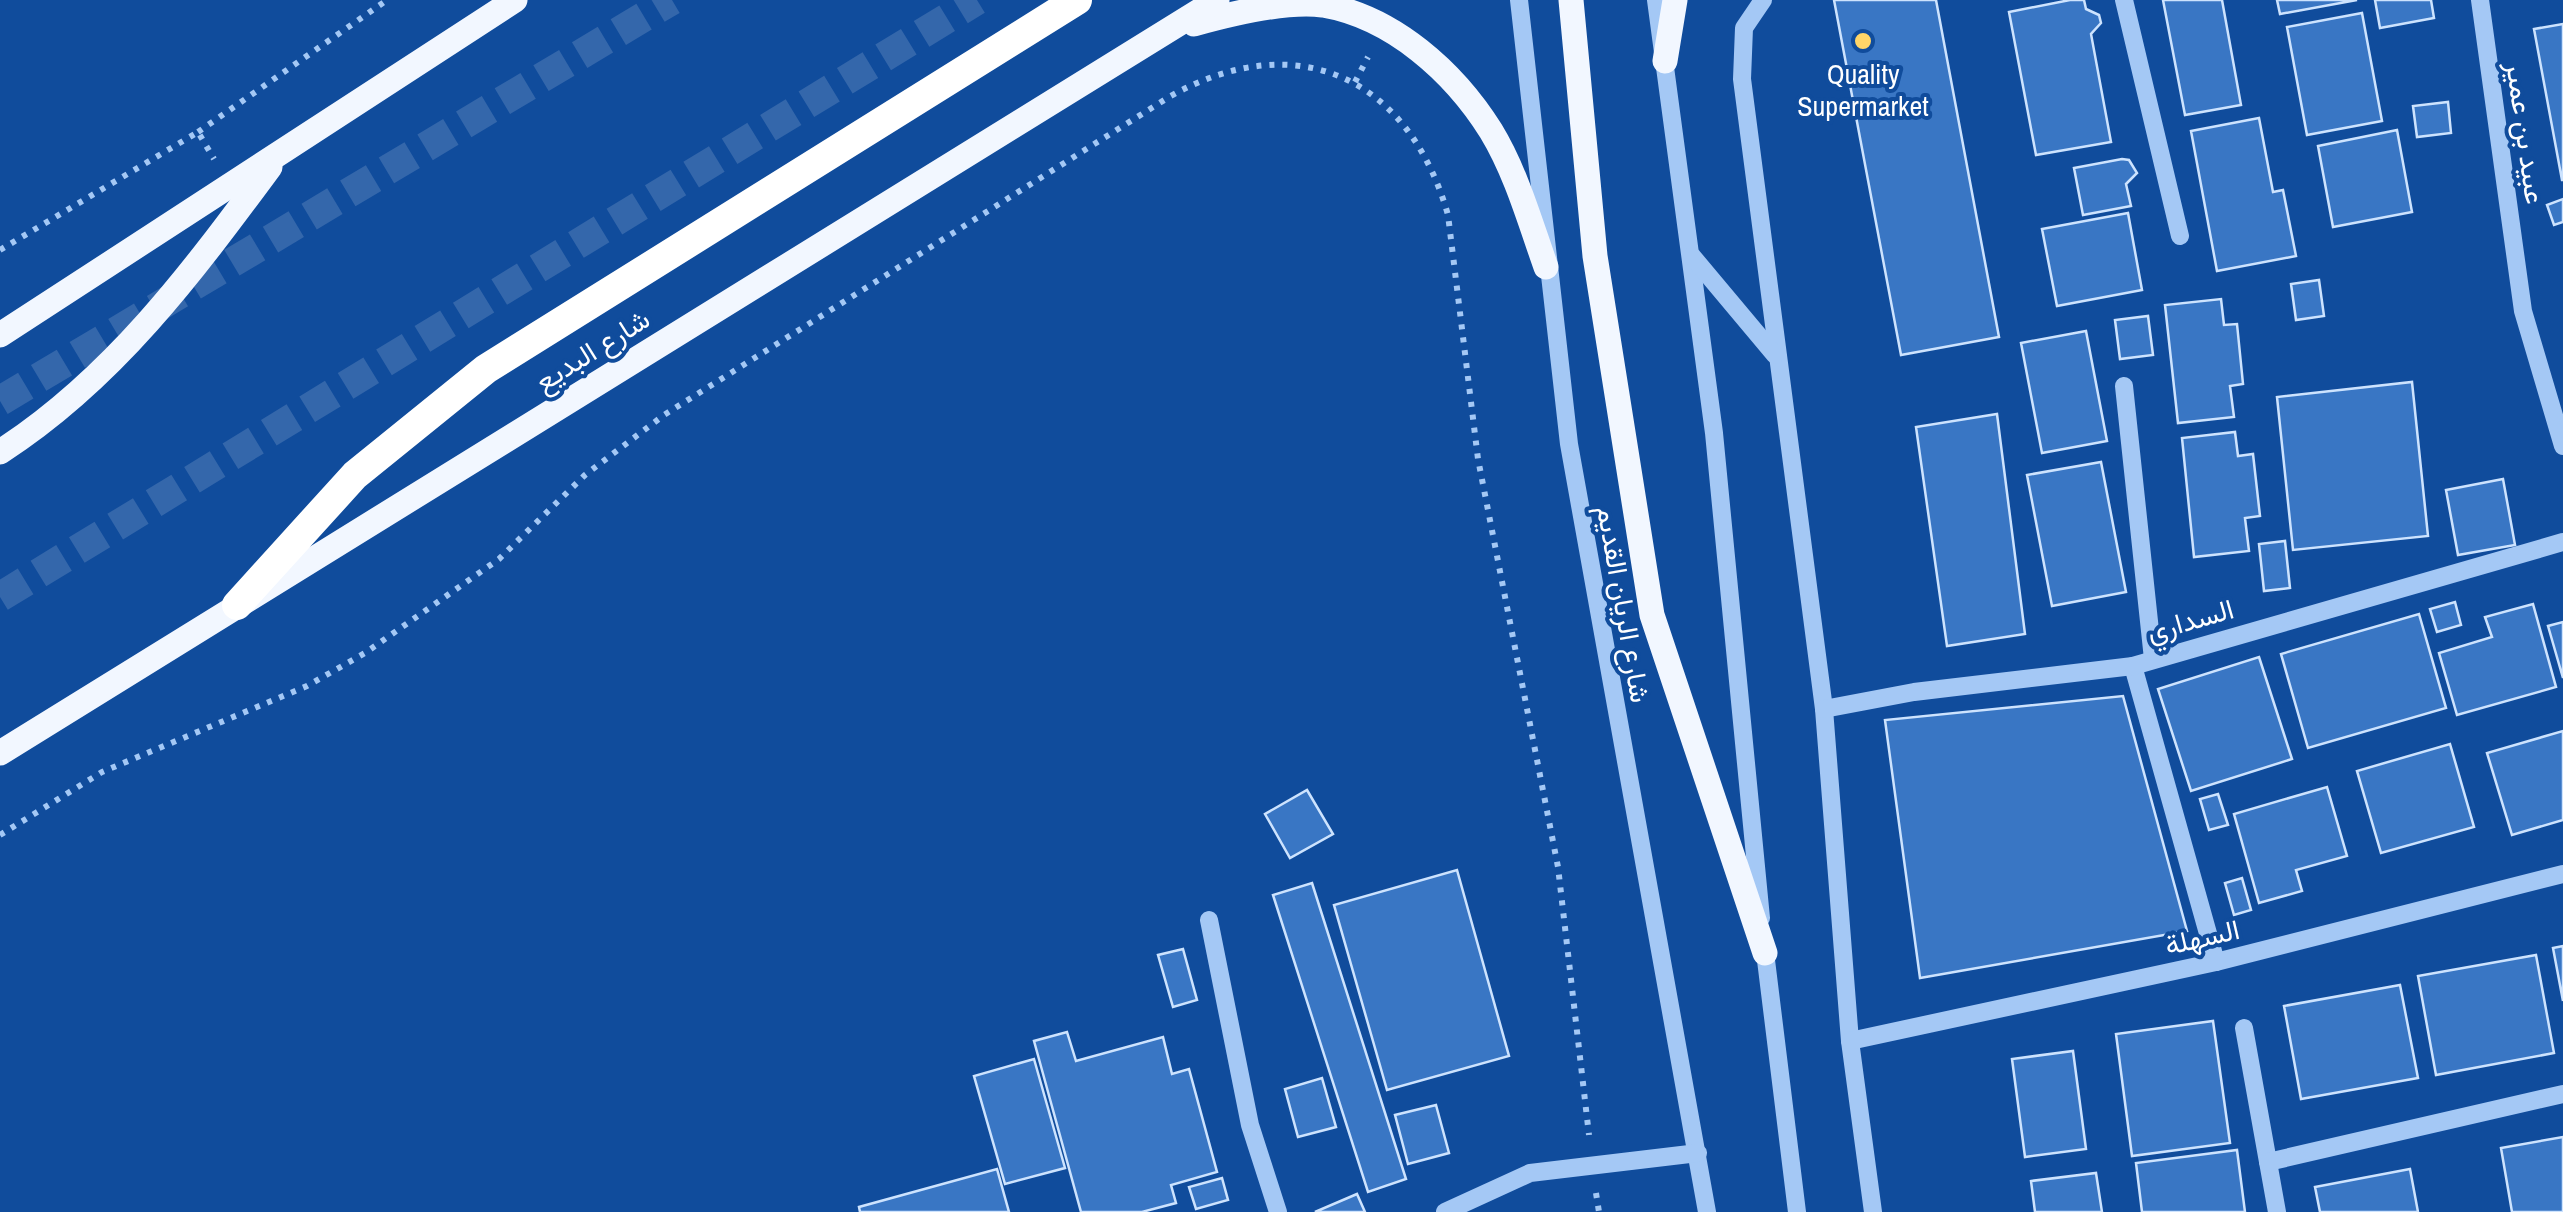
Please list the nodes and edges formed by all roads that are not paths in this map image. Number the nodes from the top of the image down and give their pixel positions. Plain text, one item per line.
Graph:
1 (514, 0) edge
2 (1077, 0) edge
3 (1218, 0) edge
4 (1519, 0) edge
5 (1571, 0) edge
6 (1656, 0) edge
7 (1675, 0) edge
8 (2124, 0) edge
9 (2480, 0) edge
10 (1758, 5) edge
11 (1161, 35) junction
12 (1665, 61) junction
13 (279, 155) junction
14 (2180, 236) dead end
15 (1690, 254) junction
16 (1546, 267) junction
17 (0, 335) edge
18 (1776, 355) junction
19 (2124, 386) dead end
20 (2563, 445) edge
21 (0, 452) edge
22 (2563, 542) edge
23 (237, 606) junction
24 (2153, 660) junction
25 (2133, 666) junction
26 (1824, 708) junction
27 (0, 753) edge
28 (2563, 874) edge
29 (1209, 920) dead end
30 (1764, 953) junction
31 (2216, 962) junction
32 (2244, 1028) dead end
33 (1850, 1041) junction
34 (2563, 1094) edge
35 (1698, 1152) junction
36 (2268, 1162) junction
37 (1278, 1212) edge
38 (1445, 1212) edge
39 (1707, 1212) edge
40 (1797, 1212) edge
41 (1873, 1212) edge
42 (2276, 1212) edge

1 - 13 main road
2 - 23 highway
3 - 11 main road, شارع البديع
4 - 16 street, شارع الريان القديم
5 - 30 main road
6 - 12 street
7 - 12 main road
8 - 14 street
9 - 20 street, عبيد بن عمير
10 - 18 street
11 - 16 main road
11 - 23 main road, شارع البديع
12 - 15 street
13 - 17 main road
13 - 21 main road
15 - 18 street
15 - 30 street
16 - 35 street, شارع الريان القديم
18 - 26 street
19 - 24 street
22 - 24 street, السداري
23 - 27 main road, شارع البديع
24 - 25 street, السداري
25 - 26 street, السداري
25 - 31 street
26 - 33 street
28 - 31 street, السهلة
29 - 37 street
30 - 40 street
31 - 33 street, السهلة
32 - 36 street
33 - 41 street
34 - 36 street
35 - 38 street
35 - 39 street, شارع الريان القديم
36 - 42 street

